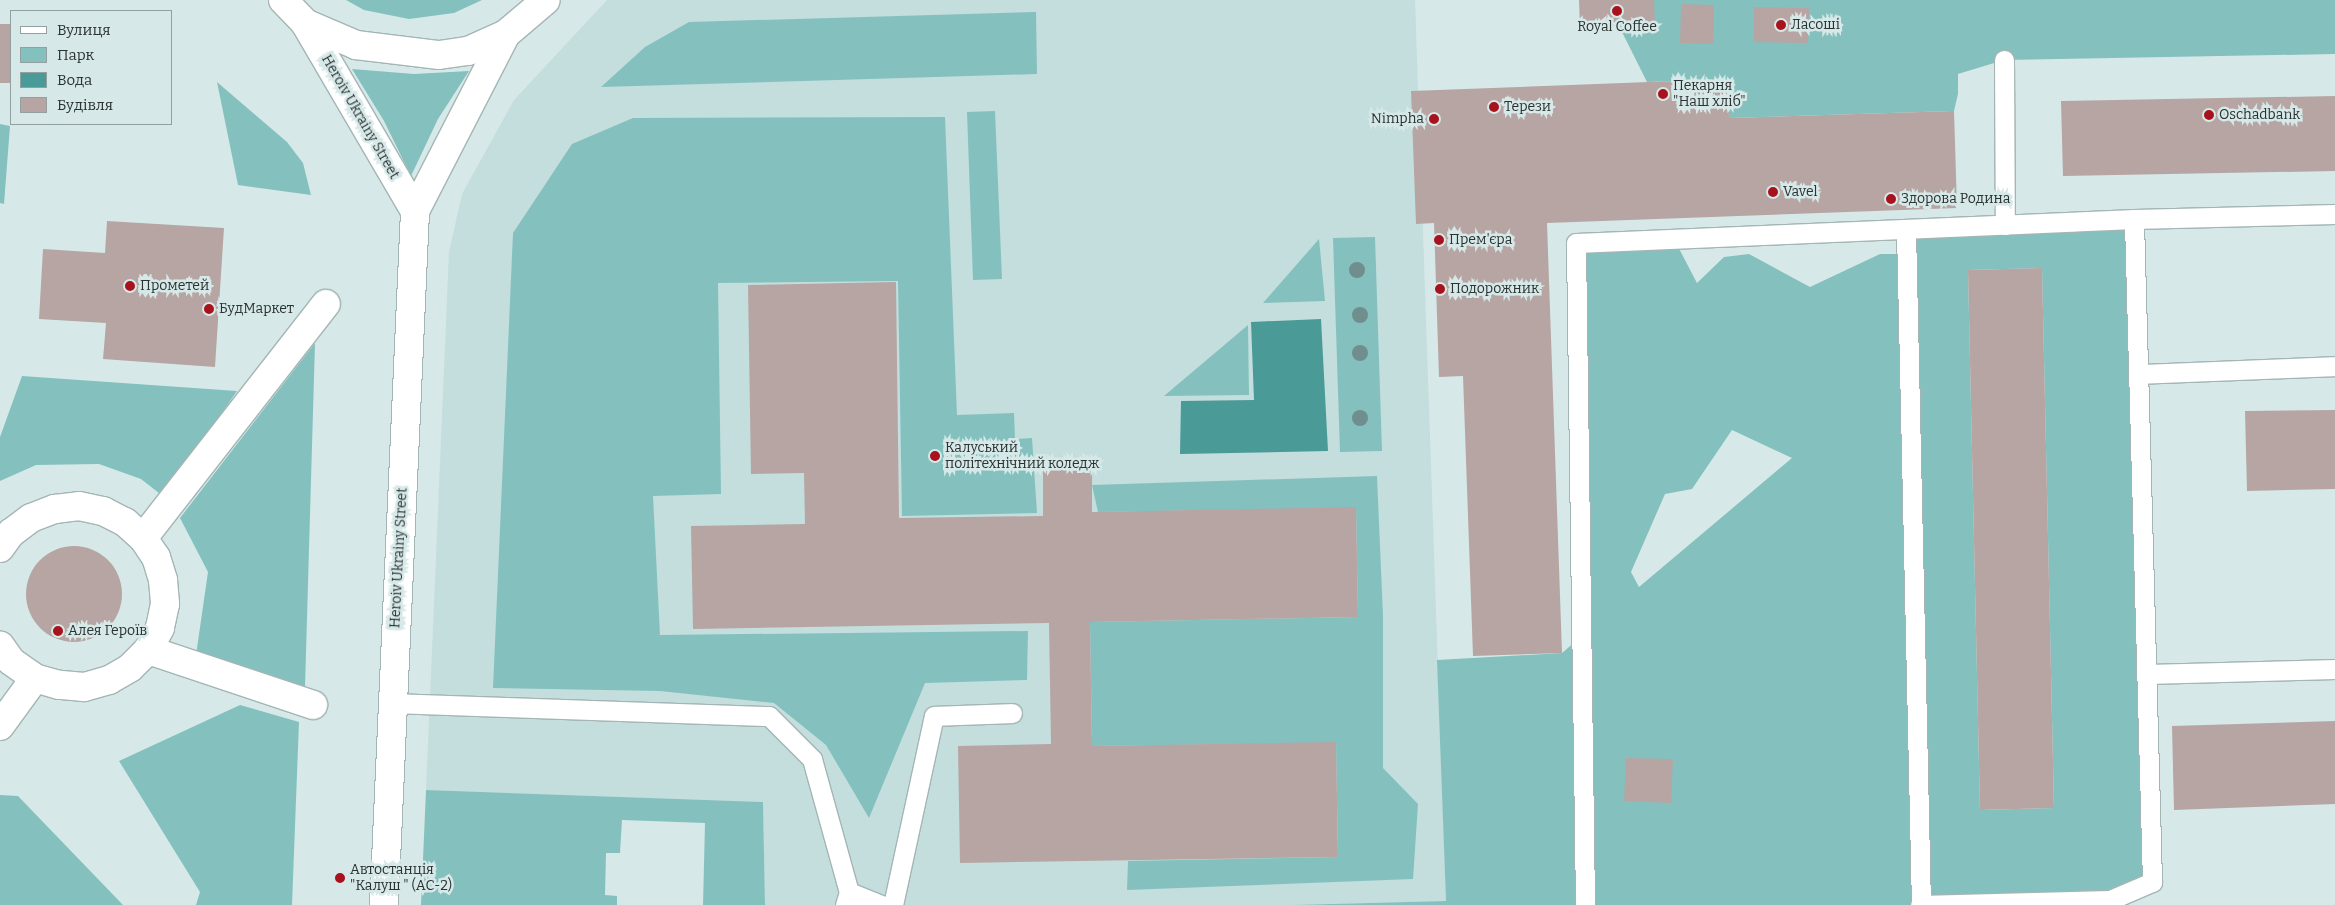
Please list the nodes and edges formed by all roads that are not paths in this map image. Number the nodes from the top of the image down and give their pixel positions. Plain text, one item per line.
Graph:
1 (546, 0) edge
2 (288, 8) edge
3 (506, 34) junction
4 (2004, 60) dead end
5 (415, 212) junction
6 (2335, 214) edge
7 (2134, 218) junction
8 (2005, 225) junction
9 (1906, 230) junction
10 (326, 304) dead end
11 (2335, 366) edge
12 (2139, 374) junction
13 (143, 538) junction
14 (0, 548) edge
15 (0, 645) edge
16 (148, 650) junction
17 (2335, 669) edge
18 (2148, 674) junction
19 (35, 678) junction
20 (393, 703) junction
21 (313, 705) dead end
22 (1012, 713) dead end
23 (0, 726) edge
24 (847, 898) edge
25 (384, 905) edge
26 (882, 905) edge
27 (893, 905) edge
28 (1585, 905) edge
29 (1920, 905) edge

1 - 3 main road
2 - 3 main road
2 - 5 main road, Heroiv Ukrainy Street
3 - 5 main road, Heroiv Ukrainy Street
4 - 8 lane
5 - 20 main road, Heroiv Ukrainy Street
6 - 7 lane
7 - 8 lane
7 - 12 lane
8 - 9 lane
9 - 28 lane
9 - 29 lane
10 - 13 main road
11 - 12 lane
12 - 18 lane
13 - 14 main road
13 - 16 main road
15 - 19 main road
16 - 19 main road
16 - 21 main road
17 - 18 lane
18 - 29 lane
19 - 23 main road
20 - 24 lane
20 - 25 main road, Heroiv Ukrainy Street
22 - 27 lane
24 - 26 lane

